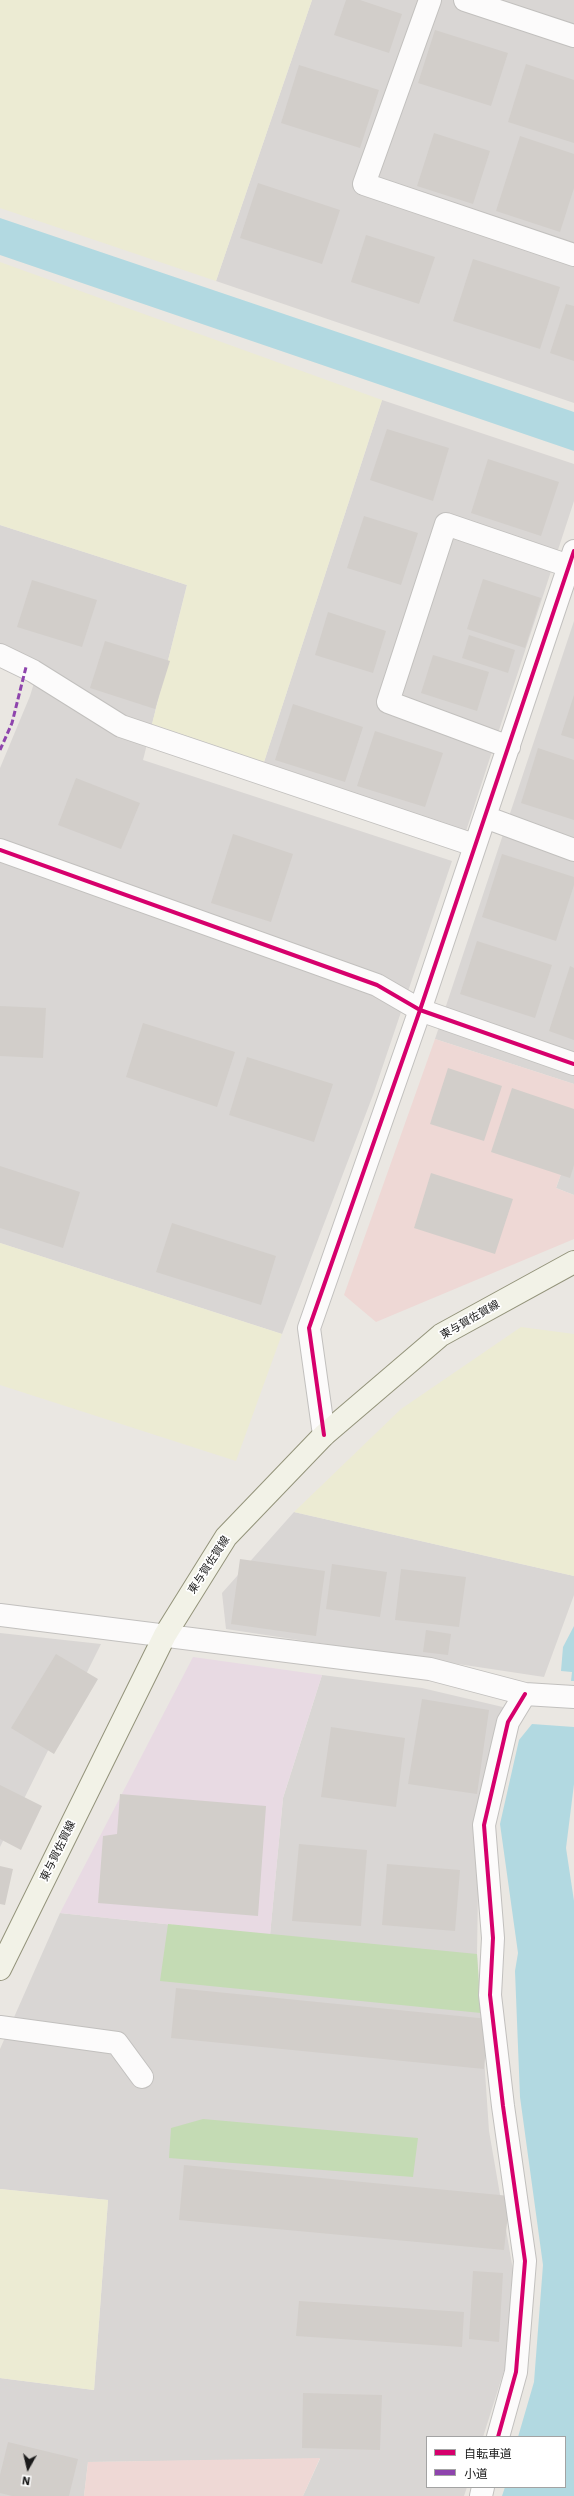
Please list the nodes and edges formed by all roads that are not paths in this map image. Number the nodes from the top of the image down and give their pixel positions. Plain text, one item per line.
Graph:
1 (430, 0) edge
2 (465, 0) edge
3 (574, 36) edge
4 (574, 255) edge
5 (572, 558) edge
6 (566, 605) edge
7 (0, 656) edge
8 (509, 747) junction
9 (485, 817) junction
10 (474, 845) junction
11 (0, 850) edge
12 (574, 850) edge
13 (420, 1010) junction
14 (574, 1064) edge
15 (574, 1262) edge
16 (324, 1435) junction
17 (0, 1615) edge
18 (165, 1635) junction
19 (525, 1694) junction
20 (574, 1697) edge
21 (0, 1969) edge
22 (0, 2027) edge
23 (142, 2077) dead end
24 (498, 2436) edge

1 - 4 street
2 - 3 street
5 - 6 street
5 - 8 street
6 - 8 street
7 - 10 street
8 - 9 street
9 - 10 street
9 - 12 street
10 - 13 street
11 - 13 street
13 - 14 street
13 - 16 street
15 - 16 main road, 東与賀佐賀線
16 - 18 main road, 東与賀佐賀線
17 - 18 street
18 - 19 street
18 - 21 main road, 東与賀佐賀線
19 - 20 street
19 - 24 street
22 - 23 street

